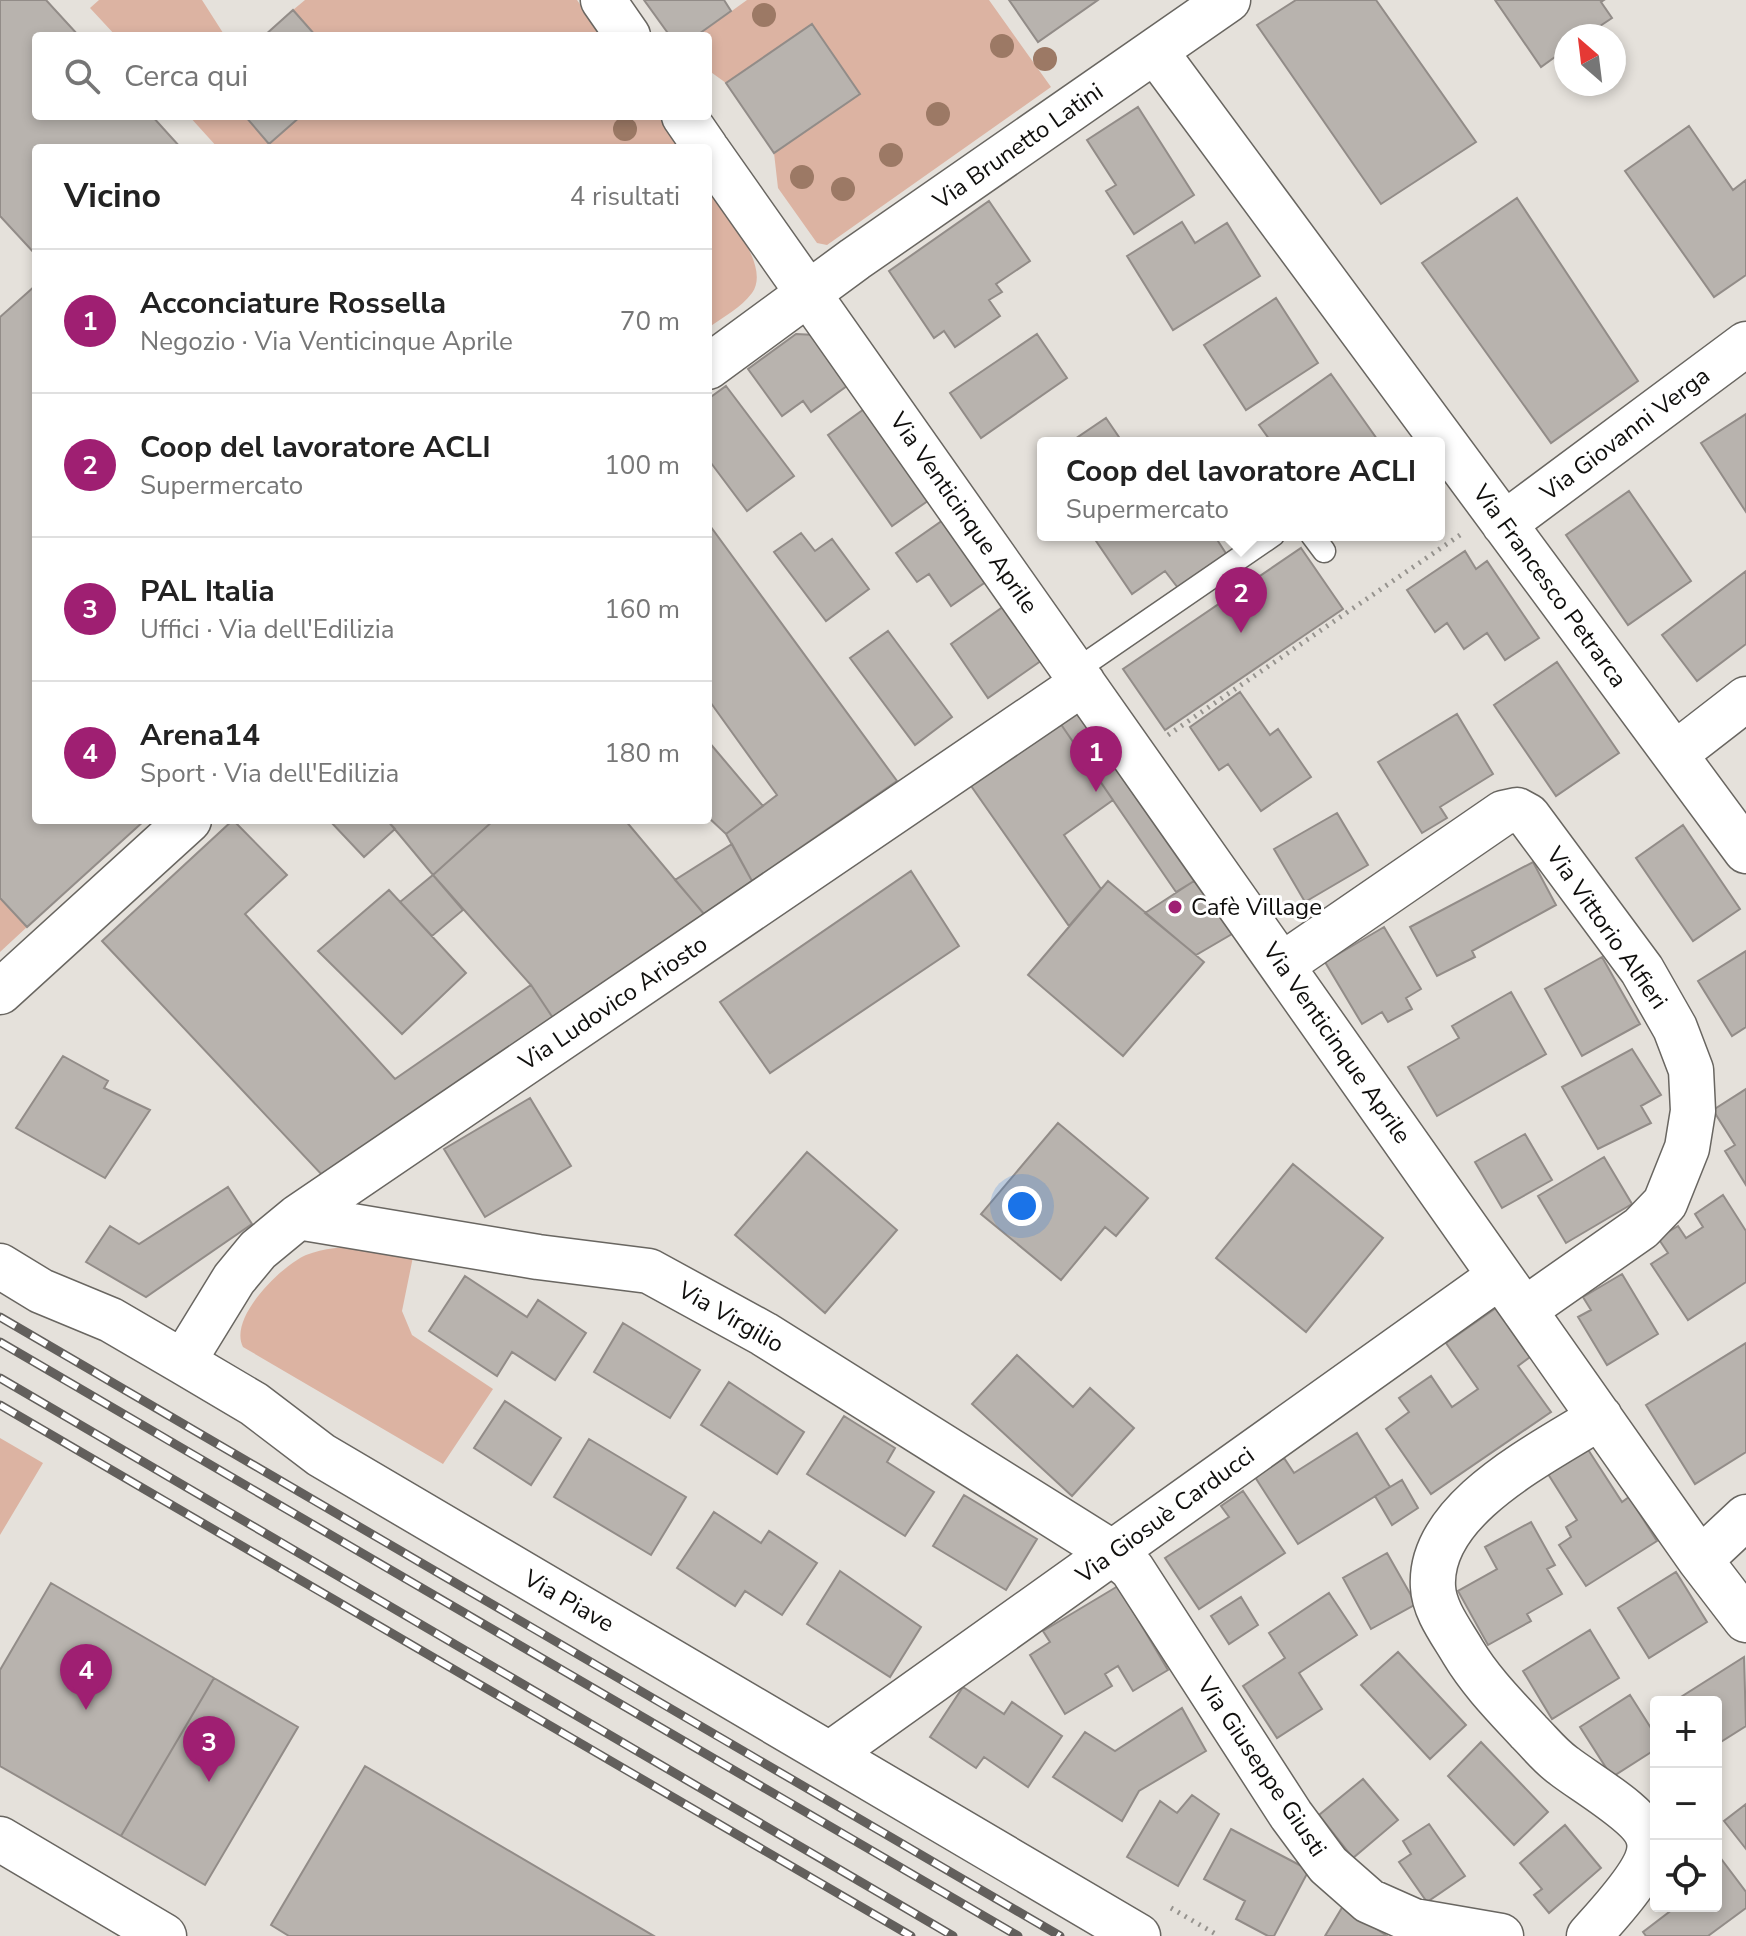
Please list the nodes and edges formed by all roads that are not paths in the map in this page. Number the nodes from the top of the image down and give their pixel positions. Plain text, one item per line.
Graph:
1 (603, 0) edge
2 (1228, 0) edge
3 (625, 32) edge
4 (1155, 51) junction
5 (687, 120) edge
6 (703, 144) edge
7 (712, 157) edge
8 (808, 293) junction
9 (1746, 344) edge
10 (712, 364) edge
11 (1439, 437) edge
12 (1445, 445) edge
13 (1499, 518) junction
14 (1265, 541) edge
15 (1079, 677) junction
16 (1746, 699) edge
17 (1675, 754) junction
18 (185, 824) edge
19 (1746, 851) edge
20 (1282, 965) junction
21 (0, 992) edge
22 (298, 1217) junction
23 (0, 1266) edge
24 (1512, 1293) junction
25 (183, 1362) junction
26 (1600, 1417) junction
27 (1746, 1517) edge
28 (1113, 1553) junction
29 (1700, 1560) junction
30 (1746, 1620) edge
31 (830, 1754) junction
32 (0, 1839) edge
33 (164, 1936) edge
34 (1138, 1936) edge
35 (1501, 1936) edge
36 (1589, 1936) edge

1 - 3 street
2 - 4 street, Via Brunetto Latini
4 - 8 street, Via Brunetto Latini
4 - 11 street, Via Francesco Petrarca
5 - 6 street, Via Venticinque Aprile
7 - 8 street, Via Venticinque Aprile
8 - 10 street, Via Brunetto Latini
8 - 15 street, Via Venticinque Aprile
9 - 13 street, Via Giovanni Verga
12 - 13 street, Via Francesco Petrarca
13 - 17 street, Via Francesco Petrarca
14 - 15 lane
15 - 20 street, Via Venticinque Aprile
15 - 22 street, Via Ludovico Ariosto
16 - 17 street
17 - 19 street, Via Francesco Petrarca
18 - 21 street
20 - 24 street, Via Venticinque Aprile
20 - 24 street, Via Vittorio Alfieri
22 - 25 street, Via Ludovico Ariosto
22 - 28 street, Via Virgilio
23 - 25 street, Via Piave
24 - 26 street, Via Venticinque Aprile
24 - 28 street, Via Giosuè Carducci
25 - 31 street, Via Piave
26 - 29 street, Via Venticinque Aprile
26 - 36 street
27 - 29 street
28 - 31 street, Via Giosuè Carducci
28 - 35 street, Via Giuseppe Giusti
29 - 30 street, Via Venticinque Aprile
31 - 34 street, Via Piave
32 - 33 street

